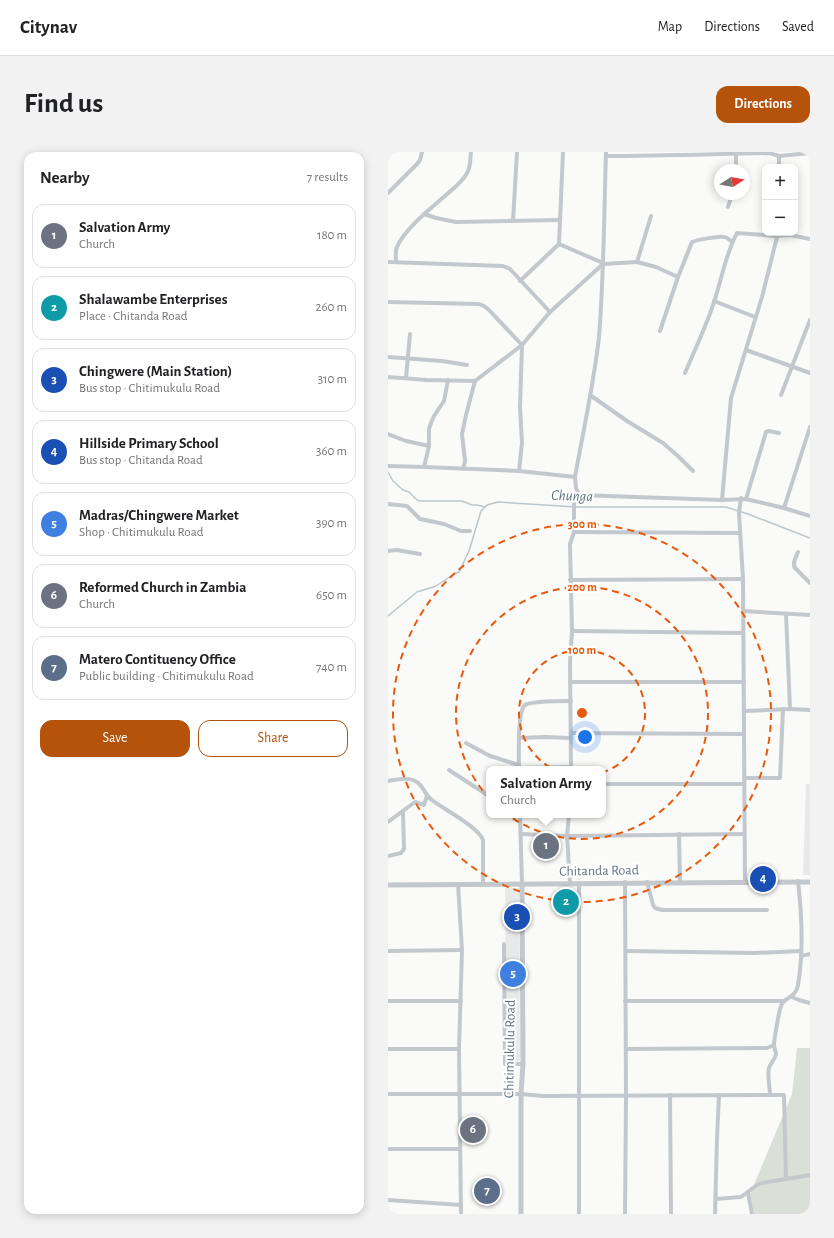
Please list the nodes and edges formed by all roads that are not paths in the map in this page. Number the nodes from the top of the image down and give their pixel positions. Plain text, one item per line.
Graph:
1 (422, 152) edge
2 (470, 152) edge
3 (517, 152) edge
4 (563, 152) edge
5 (769, 152) edge
6 (685, 153) edge
7 (736, 153) edge
8 (810, 153) edge
9 (606, 154) edge
10 (651, 154) edge
11 (779, 156) junction
12 (736, 164) edge
13 (779, 164) edge
14 (388, 193) edge
15 (730, 200) edge
16 (728, 207) dead end
17 (424, 214) junction
18 (651, 216) dead end
19 (560, 220) junction
20 (513, 221) junction
21 (762, 233) edge
22 (777, 236) edge
23 (795, 236) edge
24 (810, 239) edge
25 (732, 242) junction
26 (559, 244) junction
27 (388, 262) edge
28 (396, 262) junction
29 (636, 262) junction
30 (603, 264) junction
31 (678, 277) junction
32 (520, 281) junction
33 (714, 301) junction
34 (388, 302) edge
35 (550, 312) junction
36 (755, 317) junction
37 (810, 320) edge
38 (660, 331) dead end
39 (808, 331) edge
40 (410, 334) dead end
41 (522, 345) junction
42 (746, 350) junction
43 (388, 357) edge
44 (408, 358) junction
45 (467, 365) dead end
46 (792, 367) junction
47 (685, 373) dead end
48 (810, 373) edge
49 (388, 377) edge
50 (406, 378) junction
51 (448, 380) junction
52 (475, 380) junction
53 (590, 395) junction
54 (781, 395) dead end
55 (810, 427) edge
56 (779, 433) dead end
57 (388, 434) edge
58 (429, 446) junction
59 (388, 466) edge
60 (424, 467) junction
61 (464, 469) junction
62 (519, 471) junction
63 (693, 471) dead end
64 (575, 477) junction
65 (579, 495) junction
66 (744, 499) junction
67 (722, 500) junction
68 (388, 504) edge
69 (784, 508) junction
70 (810, 516) edge
71 (470, 530) dead end
72 (574, 532) junction
73 (740, 533) junction
74 (388, 551) edge
75 (798, 552) dead end
76 (420, 554) dead end
77 (743, 579) junction
78 (570, 580) junction
79 (810, 582) edge
80 (743, 611) junction
81 (786, 614) junction
82 (810, 615) edge
83 (572, 631) junction
84 (743, 633) junction
85 (570, 682) junction
86 (744, 682) junction
87 (571, 701) junction
88 (783, 709) junction
89 (790, 709) junction
90 (810, 710) edge
91 (744, 712) junction
92 (571, 733) junction
93 (743, 734) junction
94 (519, 738) junction
95 (571, 738) junction
96 (466, 743) dead end
97 (516, 766) edge
98 (519, 766) edge
99 (571, 766) edge
100 (448, 770) dead end
101 (744, 778) junction
102 (388, 781) edge
103 (606, 784) edge
104 (744, 784) junction
105 (486, 794) edge
106 (427, 795) junction
107 (403, 812) junction
108 (520, 818) edge
109 (569, 818) edge
110 (388, 822) edge
111 (521, 834) junction
112 (679, 834) junction
113 (744, 834) junction
114 (568, 836) junction
115 (388, 856) edge
116 (798, 881) junction
117 (625, 882) junction
118 (647, 882) junction
119 (680, 882) junction
120 (810, 882) edge
121 (570, 883) junction
122 (579, 883) junction
123 (744, 883) junction
124 (458, 884) junction
125 (483, 884) junction
126 (522, 884) junction
127 (388, 885) edge
128 (767, 910) dead end
129 (504, 944) dead end
130 (462, 950) junction
131 (388, 951) edge
132 (626, 951) junction
133 (801, 954) junction
134 (810, 954) edge
135 (792, 997) junction
136 (388, 1000) edge
137 (461, 1001) junction
138 (626, 1001) junction
139 (784, 1001) junction
140 (810, 1003) edge
141 (774, 1045) junction
142 (388, 1049) edge
143 (459, 1049) junction
144 (626, 1049) junction
145 (523, 1064) junction
146 (388, 1094) edge
147 (460, 1094) junction
148 (521, 1094) junction
149 (719, 1095) junction
150 (770, 1095) junction
151 (578, 1096) junction
152 (626, 1096) junction
153 (670, 1096) junction
154 (388, 1149) edge
155 (460, 1149) junction
156 (810, 1175) edge
157 (786, 1178) junction
158 (748, 1192) junction
159 (716, 1199) junction
160 (388, 1200) edge
161 (461, 1205) junction
162 (461, 1214) edge
163 (521, 1214) edge
164 (579, 1214) edge
165 (625, 1214) edge
166 (671, 1214) edge
167 (715, 1214) edge
168 (752, 1214) edge

1 - 14 street
2 - 17 street
3 - 20 street
4 - 19 street
5 - 7 street
5 - 11 street
6 - 7 street
6 - 10 street
7 - 12 street
8 - 11 street
9 - 10 street
9 - 30 street
11 - 13 street
15 - 16 street
17 - 20 street
17 - 28 street
18 - 29 street
19 - 20 street
19 - 26 street
21 - 25 street
22 - 36 street
23 - 24 street
25 - 31 street
25 - 33 street
26 - 30 street
26 - 32 street
27 - 28 street
28 - 32 street
29 - 30 street
29 - 31 street
30 - 35 street
30 - 53 street
31 - 38 street
32 - 35 street
33 - 36 street
33 - 47 street
34 - 41 street
35 - 41 street
36 - 42 street
37 - 39 street
39 - 46 street
40 - 44 street
41 - 52 street
41 - 62 street
42 - 46 street
42 - 67 street
43 - 44 street
44 - 45 street
44 - 50 street
46 - 48 street
46 - 54 street
49 - 50 street
50 - 51 street
51 - 52 street
51 - 58 street
52 - 61 street
53 - 63 street
53 - 64 street
55 - 69 street
56 - 66 street
57 - 58 street
58 - 60 street
59 - 60 street
60 - 61 street
61 - 62 street
62 - 64 street
64 - 65 street
65 - 67 street
65 - 72 street
66 - 67 street
66 - 69 street
66 - 73 street
68 - 71 street
69 - 70 street
72 - 73 street
72 - 78 street
73 - 77 street
74 - 76 street
75 - 79 street
77 - 78 street
77 - 80 street
78 - 83 street
80 - 81 street
80 - 84 street
81 - 82 street
81 - 89 street
83 - 84 street
83 - 85 street
84 - 86 street
85 - 86 street
85 - 87 street
86 - 91 street
87 - 92 street
87 - 94 street
88 - 89 street
88 - 91 street
88 - 101 street
89 - 90 street
91 - 93 street
92 - 93 street
92 - 95 street
93 - 101 street
94 - 95 street
94 - 98 street
95 - 99 street
96 - 97 street
100 - 105 street
101 - 104 street
102 - 106 street
103 - 104 street
104 - 113 street
106 - 107 street
106 - 125 street
107 - 110 street
107 - 115 street
108 - 111 street
109 - 114 street
111 - 114 street
111 - 126 street
112 - 113 street
112 - 114 street
112 - 119 street
113 - 123 street
114 - 121 street
116 - 120 street, Chitanda Road
116 - 123 street, Chitanda Road
116 - 133 street
117 - 118 street, Chitanda Road
117 - 122 street, Chitanda Road
117 - 132 street
118 - 119 street, Chitanda Road
118 - 128 street
119 - 123 street, Chitanda Road
121 - 122 street, Chitanda Road
121 - 126 street, Chitanda Road
122 - 151 street
124 - 125 street, Chitanda Road
124 - 127 street, Chitanda Road
124 - 130 street
125 - 126 street, Chitanda Road
126 - 145 street, Chitimukulu Road
129 - 145 street
130 - 131 street
130 - 137 street
132 - 133 street
132 - 138 street
133 - 134 street
133 - 135 street
135 - 139 street
135 - 140 street
136 - 137 street
137 - 143 street
138 - 139 street
138 - 144 street
139 - 141 street
141 - 144 street
141 - 150 street
142 - 143 street
143 - 147 street
144 - 152 street
145 - 148 street, Chitimukulu Road
146 - 147 street
147 - 148 street
147 - 155 street
148 - 151 street
148 - 163 street, Chitimukulu Road
149 - 150 street
149 - 153 street
149 - 159 street
150 - 157 street
151 - 152 street
151 - 164 street
152 - 153 street
152 - 165 street
153 - 166 street
154 - 155 street
155 - 161 street
156 - 157 street
157 - 158 street
158 - 159 street
158 - 168 street
159 - 167 street
160 - 161 street
161 - 162 street

